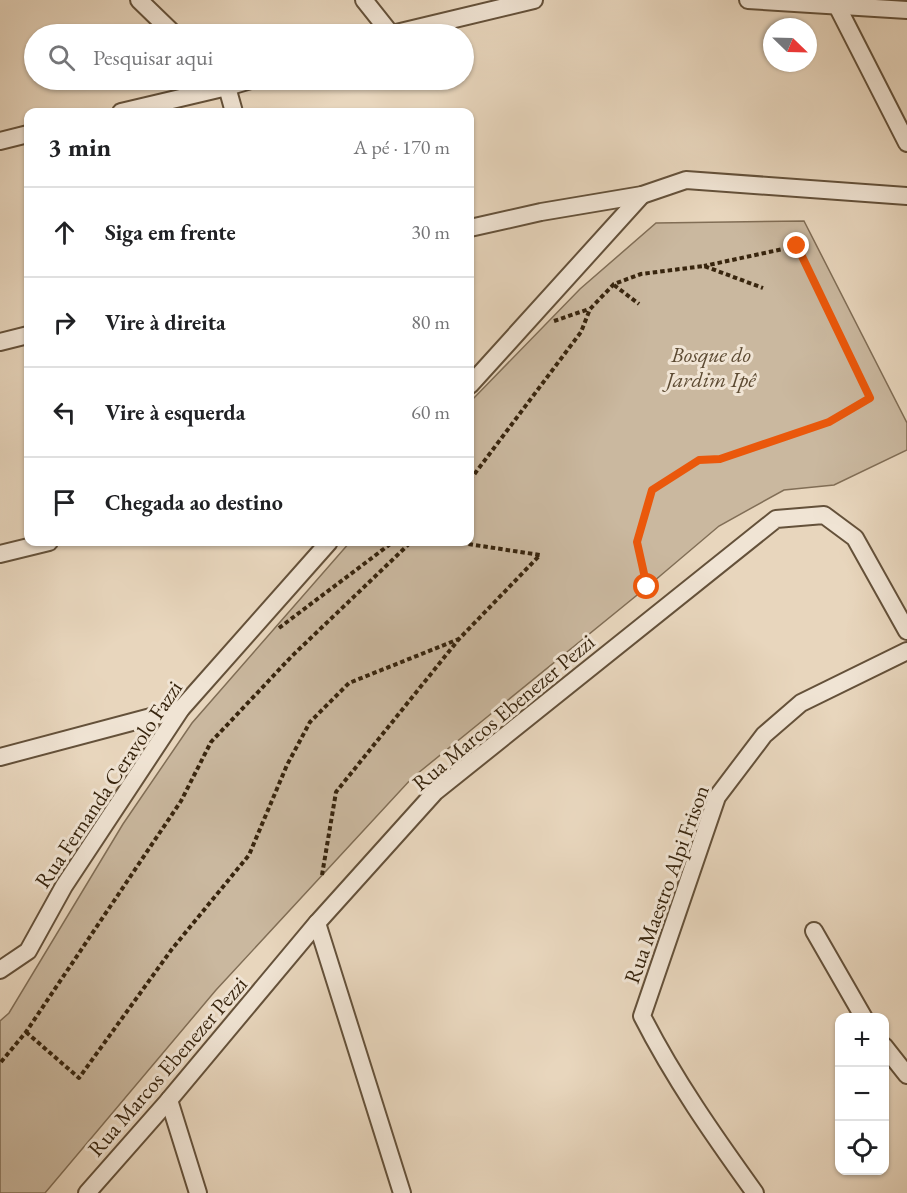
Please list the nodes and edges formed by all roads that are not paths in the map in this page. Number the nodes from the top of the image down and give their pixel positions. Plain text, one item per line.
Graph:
1 (139, 0) edge
2 (364, 0) edge
3 (534, 0) edge
4 (748, 0) edge
5 (836, 3) edge
6 (907, 10) edge
7 (164, 24) edge
8 (384, 24) edge
9 (434, 24) edge
10 (198, 90) edge
11 (226, 90) edge
12 (134, 108) edge
13 (232, 108) edge
14 (24, 135) edge
15 (0, 141) edge
16 (907, 143) edge
17 (642, 195) junction
18 (907, 196) edge
19 (474, 227) edge
20 (24, 336) edge
21 (0, 342) edge
22 (474, 381) edge
23 (33, 546) edge
24 (325, 546) edge
25 (0, 554) edge
26 (907, 631) edge
27 (907, 651) edge
28 (181, 709) junction
29 (0, 757) edge
30 (317, 923) junction
31 (814, 931) dead end
32 (27, 951) junction
33 (0, 958) edge
34 (0, 970) edge
35 (862, 1013) edge
36 (889, 1051) edge
37 (907, 1075) edge
38 (169, 1100) junction
39 (87, 1193) edge
40 (198, 1193) edge
41 (402, 1193) edge
42 (755, 1193) edge

1 - 7 street
2 - 8 street
3 - 9 street
4 - 5 street
5 - 6 street
5 - 16 street
10 - 12 street
11 - 13 street
14 - 15 street
17 - 18 street
17 - 19 street
17 - 22 street
20 - 21 street
23 - 25 street
24 - 28 street, Rua Fernanda Ceravolo Fazzi
26 - 30 street, Rua Marcos Ebenezer Pezzi
27 - 42 street, Rua Maestro Alpi Frison
28 - 29 street
28 - 32 street, Rua Fernanda Ceravolo Fazzi
30 - 38 street, Rua Marcos Ebenezer Pezzi
30 - 41 street
31 - 35 street
32 - 33 street
32 - 34 street, Rua Fernanda Ceravolo Fazzi
36 - 37 street
38 - 39 street, Rua Marcos Ebenezer Pezzi
38 - 40 street

